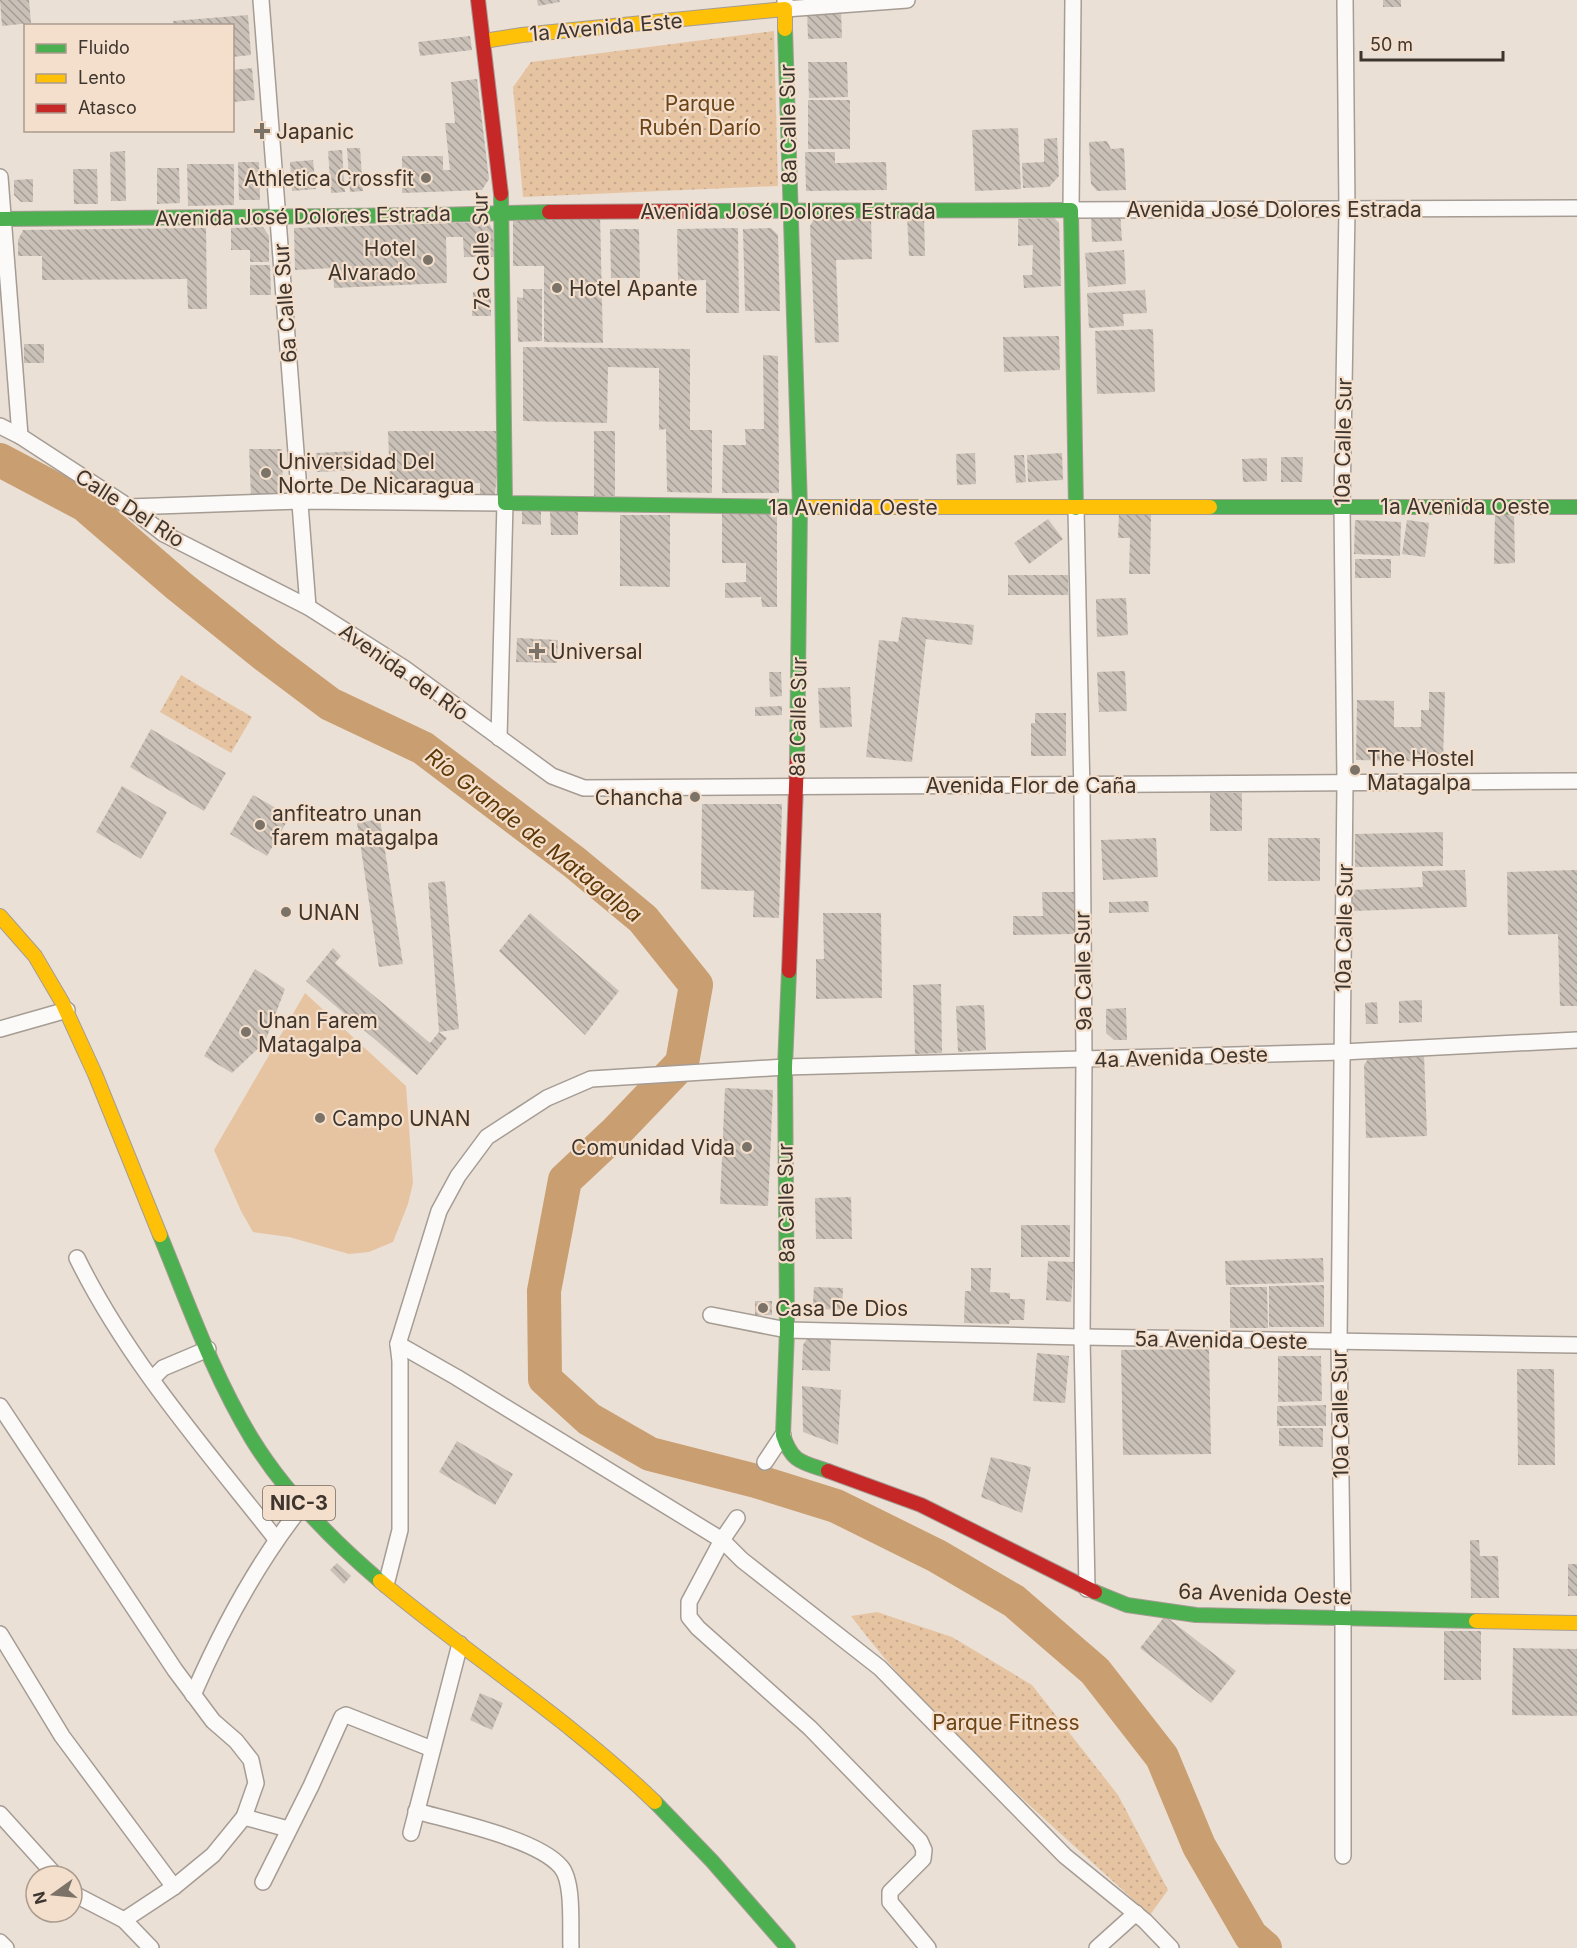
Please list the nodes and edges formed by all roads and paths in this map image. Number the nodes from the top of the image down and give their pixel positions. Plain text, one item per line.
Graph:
1 (261, 0) edge
2 (478, 0) edge
3 (908, 0) edge
4 (1073, 0) edge
5 (1345, 0) edge
6 (785, 4) edge
7 (484, 41) junction
8 (0, 177) edge
9 (1577, 208) edge
10 (1347, 209) junction
11 (1071, 210) junction
12 (790, 211) junction
13 (503, 212) junction
14 (278, 217) junction
15 (2, 219) edge
16 (0, 426) edge
17 (20, 436) junction
18 (300, 501) junction
19 (505, 503) junction
20 (1342, 505) junction
21 (129, 507) junction
22 (800, 507) junction
23 (1577, 507) edge
24 (1076, 508) junction
25 (309, 607) junction
26 (499, 738) junction
27 (1577, 781) edge
28 (1345, 783) junction
29 (1081, 784) junction
30 (797, 786) junction
31 (0, 916) edge
32 (67, 1010) junction
33 (0, 1029) edge
34 (1577, 1040) edge
35 (1342, 1052) junction
36 (1084, 1059) junction
37 (785, 1067) junction
38 (77, 1258) dead end
39 (711, 1315) dead end
40 (787, 1330) junction
41 (1082, 1338) junction
42 (1339, 1342) junction
43 (398, 1344) junction
44 (1577, 1345) edge
45 (208, 1348) junction
46 (152, 1379) junction
47 (0, 1406) edge
48 (783, 1435) junction
49 (765, 1462) dead end
50 (302, 1506) junction
51 (736, 1518) dead end
52 (276, 1539) junction
53 (722, 1540) junction
54 (386, 1585) junction
55 (1087, 1589) junction
56 (1343, 1618) junction
57 (1577, 1623) edge
58 (0, 1634) edge
59 (460, 1644) junction
60 (193, 1695) junction
61 (432, 1749) junction
62 (416, 1811) junction
63 (0, 1814) edge
64 (244, 1817) junction
65 (288, 1829) junction
66 (411, 1833) dead end
67 (1343, 1856) dead end
68 (45, 1864) edge
69 (263, 1882) dead end
70 (174, 1887) junction
71 (84, 1899) edge
72 (1136, 1913) junction
73 (124, 1920) junction
74 (0, 1942) edge
75 (6, 1948) edge
76 (151, 1948) edge
77 (571, 1948) edge
78 (788, 1948) edge
79 (928, 1948) edge
80 (1097, 1948) edge
81 (1171, 1948) edge

1 - 14 street, 6a Calle Sur
2 - 7 street, 7a Calle Sur
3 - 6 street, 1a Avenida Este
4 - 11 street
5 - 10 street, 10a Calle Sur
6 - 7 street, 1a Avenida Este
6 - 12 street, 8a Calle Sur
7 - 13 street, 7a Calle Sur
8 - 15 street
9 - 10 street, Avenida José Dolores Estrada
10 - 11 street, Avenida José Dolores Estrada
10 - 20 street, 10a Calle Sur
11 - 12 street, Avenida José Dolores Estrada
11 - 24 street
12 - 13 street, Avenida José Dolores Estrada
12 - 22 street, 8a Calle Sur
13 - 14 street, Avenida José Dolores Estrada
13 - 19 street, 7a Calle Sur
14 - 15 street, Avenida José Dolores Estrada
14 - 18 street, 6a Calle Sur
15 - 17 street
16 - 17 street
17 - 21 street, Calle Del Rio
18 - 19 street, 1a Avenida Oeste
18 - 21 street, 1a Avenida Oeste
18 - 25 street, 6a Calle Sur
19 - 22 street, 1a Avenida Oeste
19 - 26 street
20 - 23 street, 1a Avenida Oeste
20 - 24 street, 1a Avenida Oeste
20 - 28 street, 10a Calle Sur
21 - 25 street, Calle Del Rio
22 - 24 street, 1a Avenida Oeste
22 - 30 street, 8a Calle Sur
24 - 29 street, 9a Calle Sur
25 - 26 street, Avenida del Río
26 - 30 street, Avenida Flor de Caña
27 - 28 street, Avenida Flor de Caña
28 - 29 street, Avenida Flor de Caña
28 - 35 street, 10a Calle Sur
29 - 30 street, Avenida Flor de Caña
29 - 36 street, 9a Calle Sur
30 - 37 street, 8a Calle Sur
31 - 32 street, NIC-3
32 - 33 street
32 - 45 street, NIC-3
34 - 35 street, 4a Avenida Oeste
35 - 36 street, 4a Avenida Oeste
35 - 42 street, 10a Calle Sur
36 - 37 street, 4a Avenida Oeste
36 - 41 street, 9a Calle Sur
37 - 40 street, 8a Calle Sur
37 - 43 street, 4a Avenida Oeste
38 - 46 street
39 - 40 street, 5a Avenida Oeste
40 - 41 street, 5a Avenida Oeste
40 - 48 street, 8a Calle Sur
41 - 42 street, 5a Avenida Oeste
41 - 55 street, 9a Calle Sur
42 - 44 street, 5a Avenida Oeste
42 - 56 street, 10a Calle Sur
43 - 53 street
43 - 54 street
45 - 46 street
45 - 50 street, NIC-3
46 - 52 street
47 - 60 street
48 - 49 street
48 - 55 street, 6a Avenida Oeste
50 - 52 street
50 - 54 street, NIC-3
51 - 53 street
52 - 60 street
53 - 72 street
53 - 79 street
54 - 59 street, NIC-3
55 - 56 street, 6a Avenida Oeste
56 - 57 street, 6a Avenida Oeste
56 - 67 street, 10a Calle Sur
58 - 70 street
59 - 61 street
59 - 78 street, NIC-3
60 - 64 street
61 - 62 street
61 - 65 street
62 - 66 street
62 - 77 street
63 - 68 street
64 - 65 street
64 - 70 street
65 - 69 street
70 - 73 street
71 - 73 street
72 - 80 street
72 - 81 street
73 - 76 street
74 - 75 street

